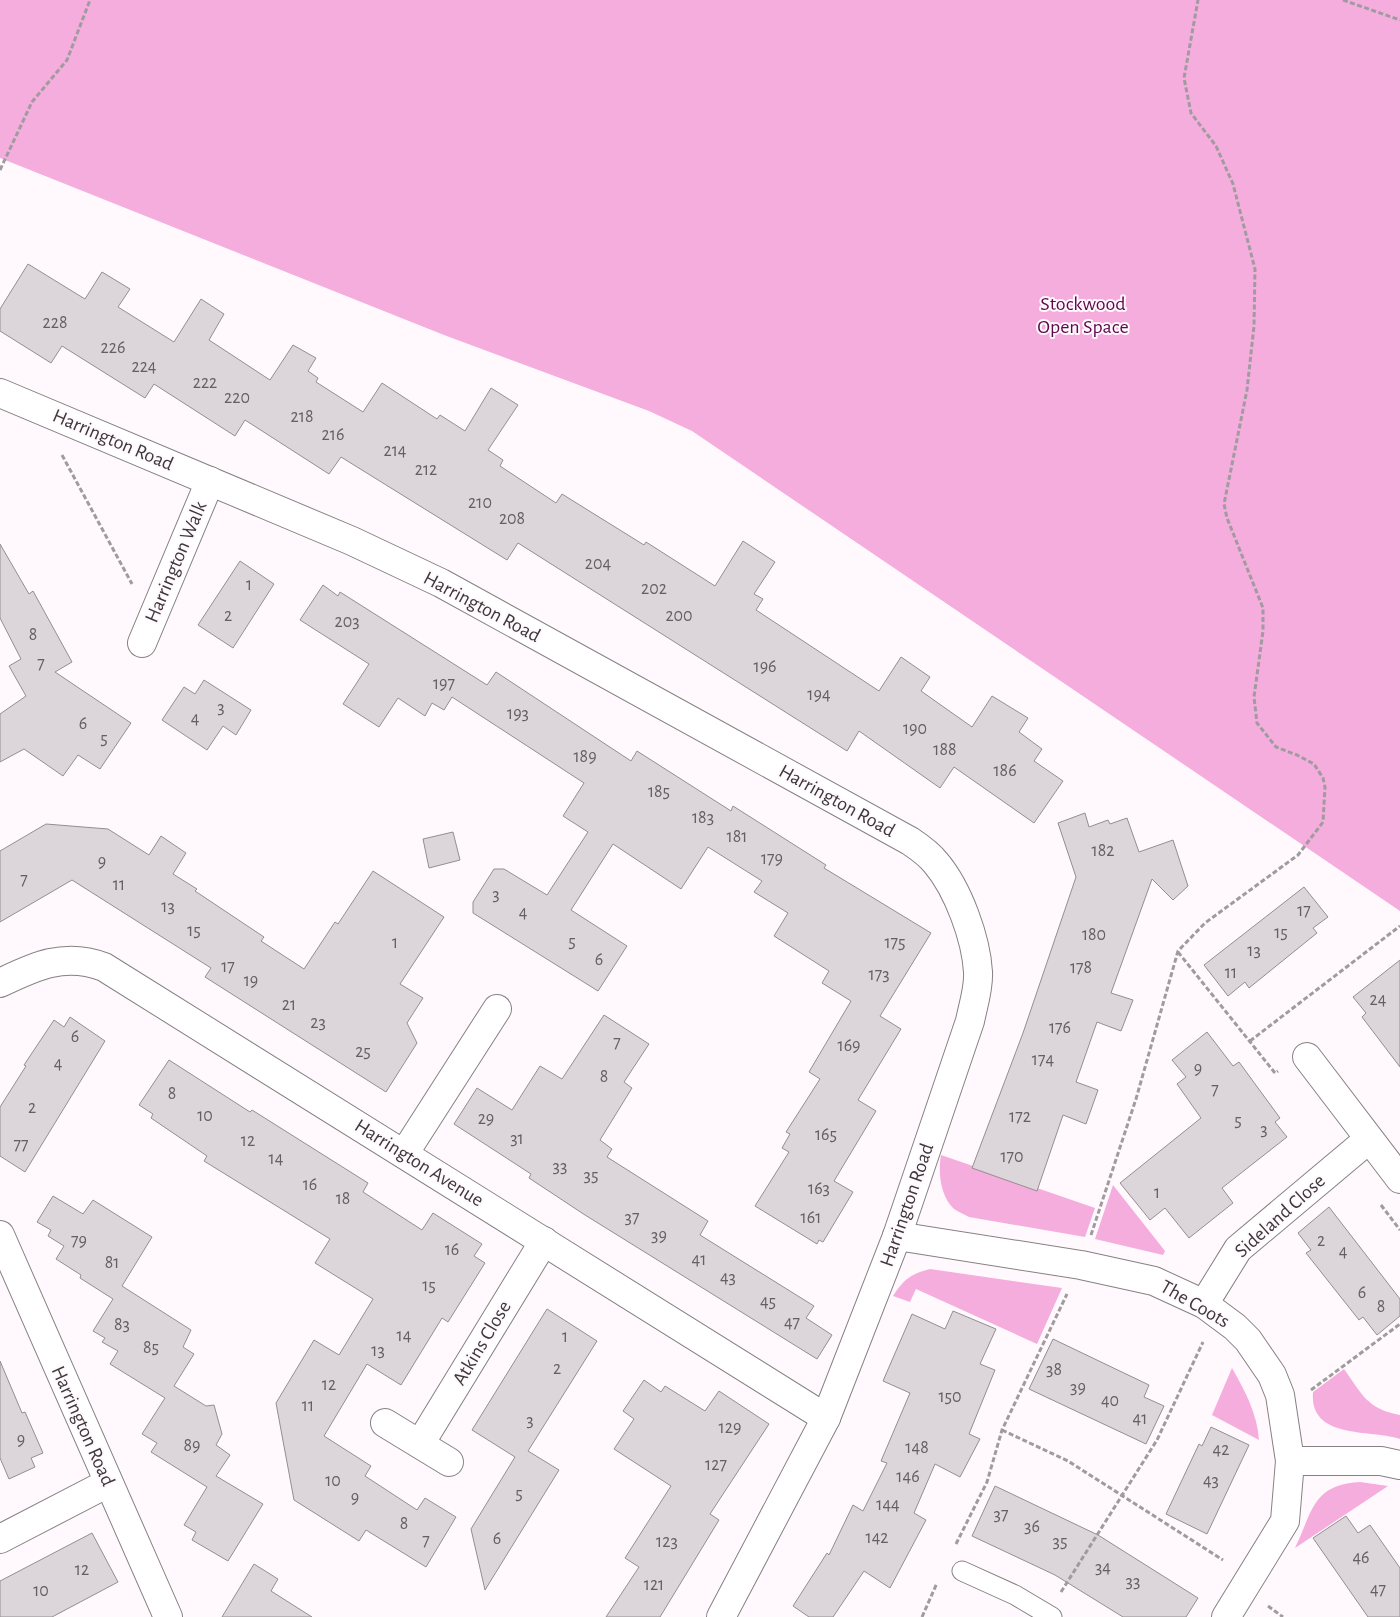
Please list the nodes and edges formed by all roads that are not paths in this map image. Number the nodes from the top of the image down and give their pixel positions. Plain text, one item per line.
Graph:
1 (0, 392) edge
2 (210, 481) junction
3 (147, 632) road end
4 (0, 982) edge
5 (497, 1009) dead end
6 (1306, 1057) road end
7 (1369, 1138) junction
8 (404, 1154) junction
9 (1400, 1179) edge
10 (0, 1235) edge
11 (897, 1236) junction
12 (544, 1241) junction
13 (1210, 1308) junction
14 (826, 1418) junction
15 (385, 1423) dead end
16 (420, 1444) junction
17 (1290, 1461) junction
18 (449, 1462) dead end
19 (1400, 1464) edge
20 (108, 1483) junction
21 (0, 1539) edge
22 (962, 1571) dead end
23 (1050, 1616) edge
24 (168, 1617) edge
25 (721, 1617) edge
26 (1226, 1617) edge

1 - 2 street, Harrington Road
2 - 3 street, Harrington Walk
2 - 11 street, Harrington Road
4 - 8 street, Harrington Avenue
5 - 8 street
6 - 7 street
7 - 9 street
7 - 13 street, Sideland Close
8 - 12 street, Harrington Avenue
10 - 20 street, Harrington Road
11 - 13 street, The Coots
11 - 14 street, Harrington Road
12 - 14 street, Harrington Avenue
12 - 16 street, Atkins Close
13 - 17 street, The Coots
14 - 25 street, Harrington Road
15 - 16 street
16 - 18 street
17 - 19 street
17 - 26 street, The Coots
20 - 21 street
20 - 24 street, Harrington Road
22 - 23 lane

